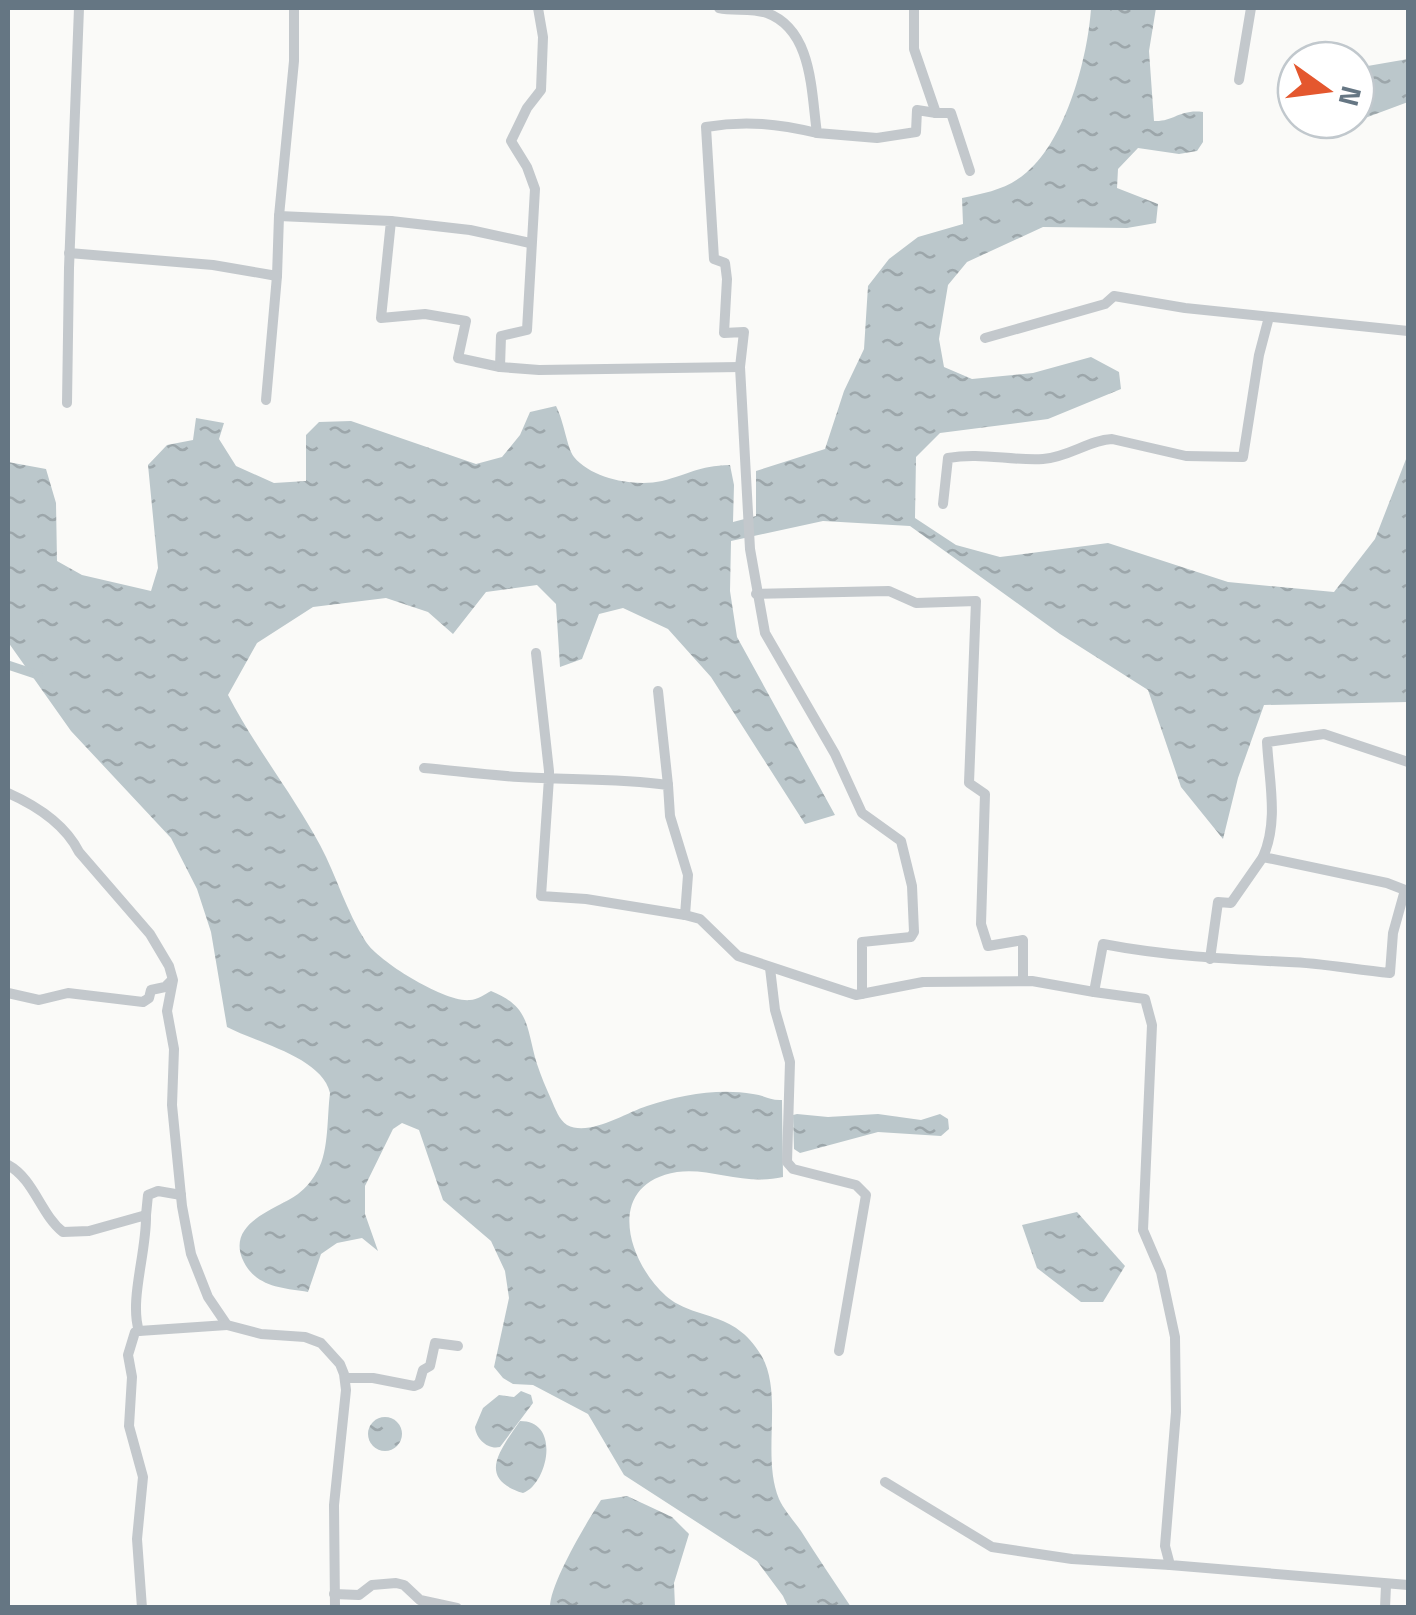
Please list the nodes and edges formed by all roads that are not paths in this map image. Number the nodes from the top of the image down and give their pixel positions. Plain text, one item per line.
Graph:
1 (80, 8) edge
2 (294, 8) edge
3 (538, 8) edge
4 (719, 8) edge
5 (914, 8) edge
6 (1251, 8) edge
7 (1239, 80) dead end
8 (936, 113) junction
9 (818, 133) junction
10 (970, 170) dead end
11 (279, 216) junction
12 (392, 221) junction
13 (530, 243) junction
14 (69, 253) junction
15 (277, 276) junction
16 (1269, 317) junction
17 (1408, 331) edge
18 (985, 338) dead end
19 (740, 367) junction
20 (500, 368) junction
21 (266, 400) dead end
22 (67, 403) dead end
23 (943, 504) dead end
24 (756, 594) junction
25 (536, 653) dead end
26 (658, 691) dead end
27 (1408, 762) edge
28 (424, 768) dead end
29 (549, 778) junction
30 (668, 785) junction
31 (8, 793) edge
32 (1263, 857) junction
33 (686, 915) junction
34 (1210, 958) junction
35 (770, 968) junction
36 (172, 980) junction
37 (1024, 982) junction
38 (1094, 992) junction
39 (8, 993) edge
40 (862, 994) junction
41 (8, 1165) edge
42 (180, 1195) junction
43 (146, 1215) junction
44 (227, 1325) junction
45 (140, 1331) junction
46 (458, 1346) dead end
47 (839, 1351) dead end
48 (345, 1378) junction
49 (885, 1482) dead end
50 (1170, 1565) junction
51 (1386, 1585) junction
52 (1408, 1585) edge
53 (334, 1594) junction
54 (142, 1608) edge
55 (335, 1608) edge
56 (457, 1608) edge
57 (1385, 1608) edge

1 - 14 street
2 - 11 street
3 - 13 street
4 - 9 street
5 - 8 street
6 - 7 street
8 - 9 street
8 - 10 street
9 - 19 street
11 - 12 street
11 - 15 street
12 - 13 street
12 - 20 street
13 - 20 street
14 - 15 street
14 - 22 street
15 - 21 street
16 - 17 street
16 - 18 street
16 - 23 street
19 - 20 street
19 - 24 street
24 - 37 street
24 - 40 street
25 - 29 street
26 - 30 street
27 - 32 street
28 - 29 street
29 - 30 street
29 - 33 street
30 - 33 street
31 - 36 street
32 - 34 street
32 - 34 street
33 - 35 street
34 - 38 street
35 - 40 street
35 - 47 street
36 - 39 street
36 - 42 street
37 - 38 street
37 - 40 street
38 - 50 street
41 - 43 street
42 - 43 street
42 - 44 street
43 - 45 street
44 - 45 street
44 - 48 street
45 - 54 street
46 - 48 street
48 - 53 street
49 - 50 street
50 - 51 street
51 - 52 street
51 - 57 street
53 - 55 street
53 - 56 street

